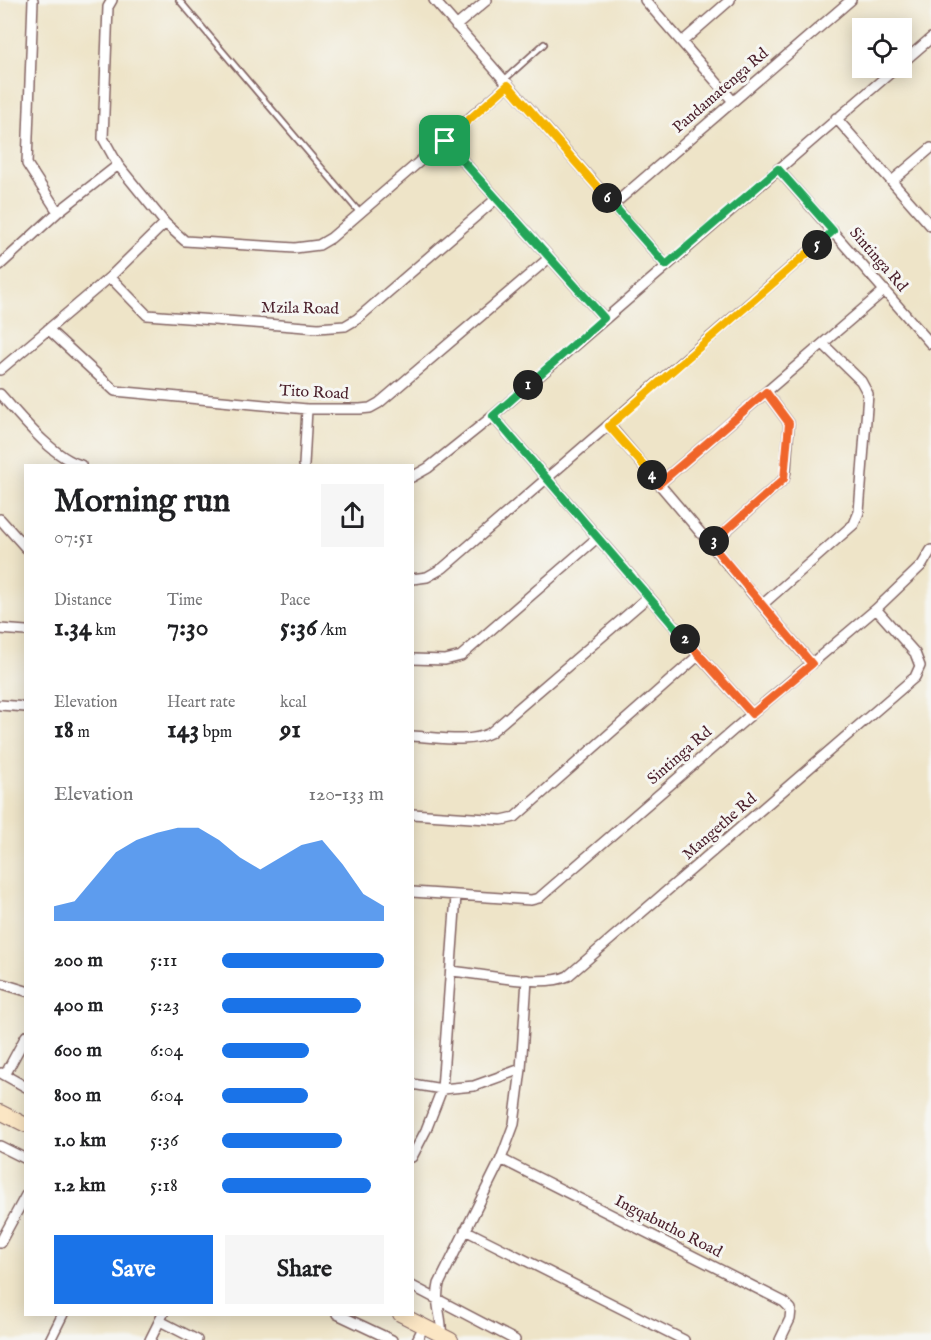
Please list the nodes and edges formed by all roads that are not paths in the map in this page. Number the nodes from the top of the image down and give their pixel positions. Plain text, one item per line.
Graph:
1 (33, 0) edge
2 (112, 0) edge
3 (179, 0) edge
4 (434, 0) edge
5 (487, 0) edge
6 (645, 0) edge
7 (730, 0) edge
8 (851, 0) edge
9 (456, 26) junction
10 (931, 38) edge
11 (682, 42) junction
12 (544, 44) dead end
13 (912, 54) edge
14 (884, 78) edge
15 (506, 82) junction
16 (732, 100) junction
17 (836, 118) junction
18 (445, 141) junction
19 (931, 148) edge
20 (118, 165) junction
21 (778, 169) junction
22 (892, 181) junction
23 (496, 199) junction
24 (613, 205) junction
25 (58, 212) junction
26 (360, 213) junction
27 (165, 223) junction
28 (931, 226) edge
29 (833, 231) junction
30 (549, 258) junction
31 (0, 265) edge
32 (666, 265) junction
33 (110, 277) junction
34 (885, 290) junction
35 (604, 318) junction
36 (48, 329) junction
37 (823, 344) junction
38 (931, 344) edge
39 (0, 370) edge
40 (766, 392) junction
41 (0, 394) edge
42 (307, 409) junction
43 (493, 416) junction
44 (609, 426) junction
45 (77, 464) edge
46 (304, 464) edge
47 (414, 476) edge
48 (547, 477) junction
49 (659, 484) junction
50 (0, 519) edge
51 (597, 538) junction
52 (711, 544) junction
53 (24, 546) edge
54 (931, 549) edge
55 (414, 579) edge
56 (648, 597) junction
57 (762, 605) junction
58 (876, 609) junction
59 (0, 629) edge
60 (24, 631) edge
61 (699, 656) junction
62 (414, 659) edge
63 (812, 664) junction
64 (0, 705) edge
65 (24, 707) edge
66 (752, 714) junction
67 (414, 736) edge
68 (414, 814) edge
69 (414, 892) edge
70 (456, 896) junction
71 (452, 971) junction
72 (526, 980) junction
73 (0, 983) edge
74 (24, 990) edge
75 (24, 1038) edge
76 (521, 1069) junction
77 (2, 1074) edge
78 (414, 1084) edge
79 (24, 1086) edge
80 (442, 1089) junction
81 (0, 1112) edge
82 (24, 1124) edge
83 (0, 1146) edge
84 (414, 1153) edge
85 (24, 1158) edge
86 (501, 1159) junction
87 (24, 1199) edge
88 (465, 1230) junction
89 (0, 1241) edge
90 (414, 1287) edge
91 (436, 1298) junction
92 (62, 1316) edge
93 (341, 1316) edge
94 (404, 1316) edge
95 (161, 1317) edge
96 (424, 1326) junction
97 (446, 1337) edge
98 (50, 1340) edge
99 (150, 1340) edge
100 (197, 1340) edge
101 (392, 1340) edge
102 (417, 1340) edge
103 (515, 1340) edge
104 (684, 1340) edge
105 (780, 1340) edge

1 - 25 street
2 - 20 street
3 - 26 lane
4 - 9 street
5 - 9 street
6 - 11 street
7 - 11 street
8 - 16 street, Pandamatenga Rd
9 - 15 street
10 - 13 street
11 - 16 street
12 - 15 lane
14 - 17 street
15 - 18 street
15 - 24 street
16 - 24 street, Pandamatenga Rd
17 - 21 street
17 - 22 street
18 - 23 street
18 - 26 street
19 - 22 street
20 - 25 street
20 - 27 street
21 - 29 street, Sintinga Rd
21 - 32 street
22 - 28 street
23 - 30 street
23 - 33 street, Mzila Road
24 - 32 street
25 - 31 street
26 - 27 street
27 - 33 street
29 - 34 street, Sintinga Rd
29 - 44 street
30 - 35 street
30 - 42 street, Tito Road
32 - 35 street
33 - 36 street
34 - 37 street
34 - 38 street, Sintinga Rd
35 - 43 street
36 - 39 street
36 - 42 street, Tito Road
37 - 40 street
37 - 57 street
40 - 49 street
40 - 52 street
41 - 45 street
42 - 46 street
43 - 47 street
43 - 48 street
44 - 48 street
44 - 49 street
48 - 51 street
48 - 55 street
49 - 52 street
50 - 53 street
51 - 56 street
51 - 62 street
52 - 57 street
54 - 58 street, Sintinga Rd
56 - 61 street
56 - 67 street
57 - 63 street
58 - 63 street, Sintinga Rd
58 - 72 street, Mangethe Rd
59 - 60 street
61 - 66 street
61 - 68 street
63 - 66 street, Sintinga Rd
64 - 65 street
66 - 70 street, Sintinga Rd
69 - 70 street, Sintinga Rd
70 - 71 street
71 - 72 street, Mangethe Rd
71 - 80 street
72 - 76 street
73 - 74 street
75 - 77 street
76 - 80 street
76 - 86 street
77 - 79 street
78 - 80 street
80 - 84 street
81 - 82 street
83 - 85 street
86 - 88 street
86 - 105 street, Ingqabutho Road
87 - 89 street
88 - 91 street
88 - 104 street
90 - 91 street
91 - 97 street
91 - 103 street
92 - 98 street
93 - 101 street
94 - 96 street
95 - 99 street
95 - 100 street
96 - 97 street
96 - 102 street

